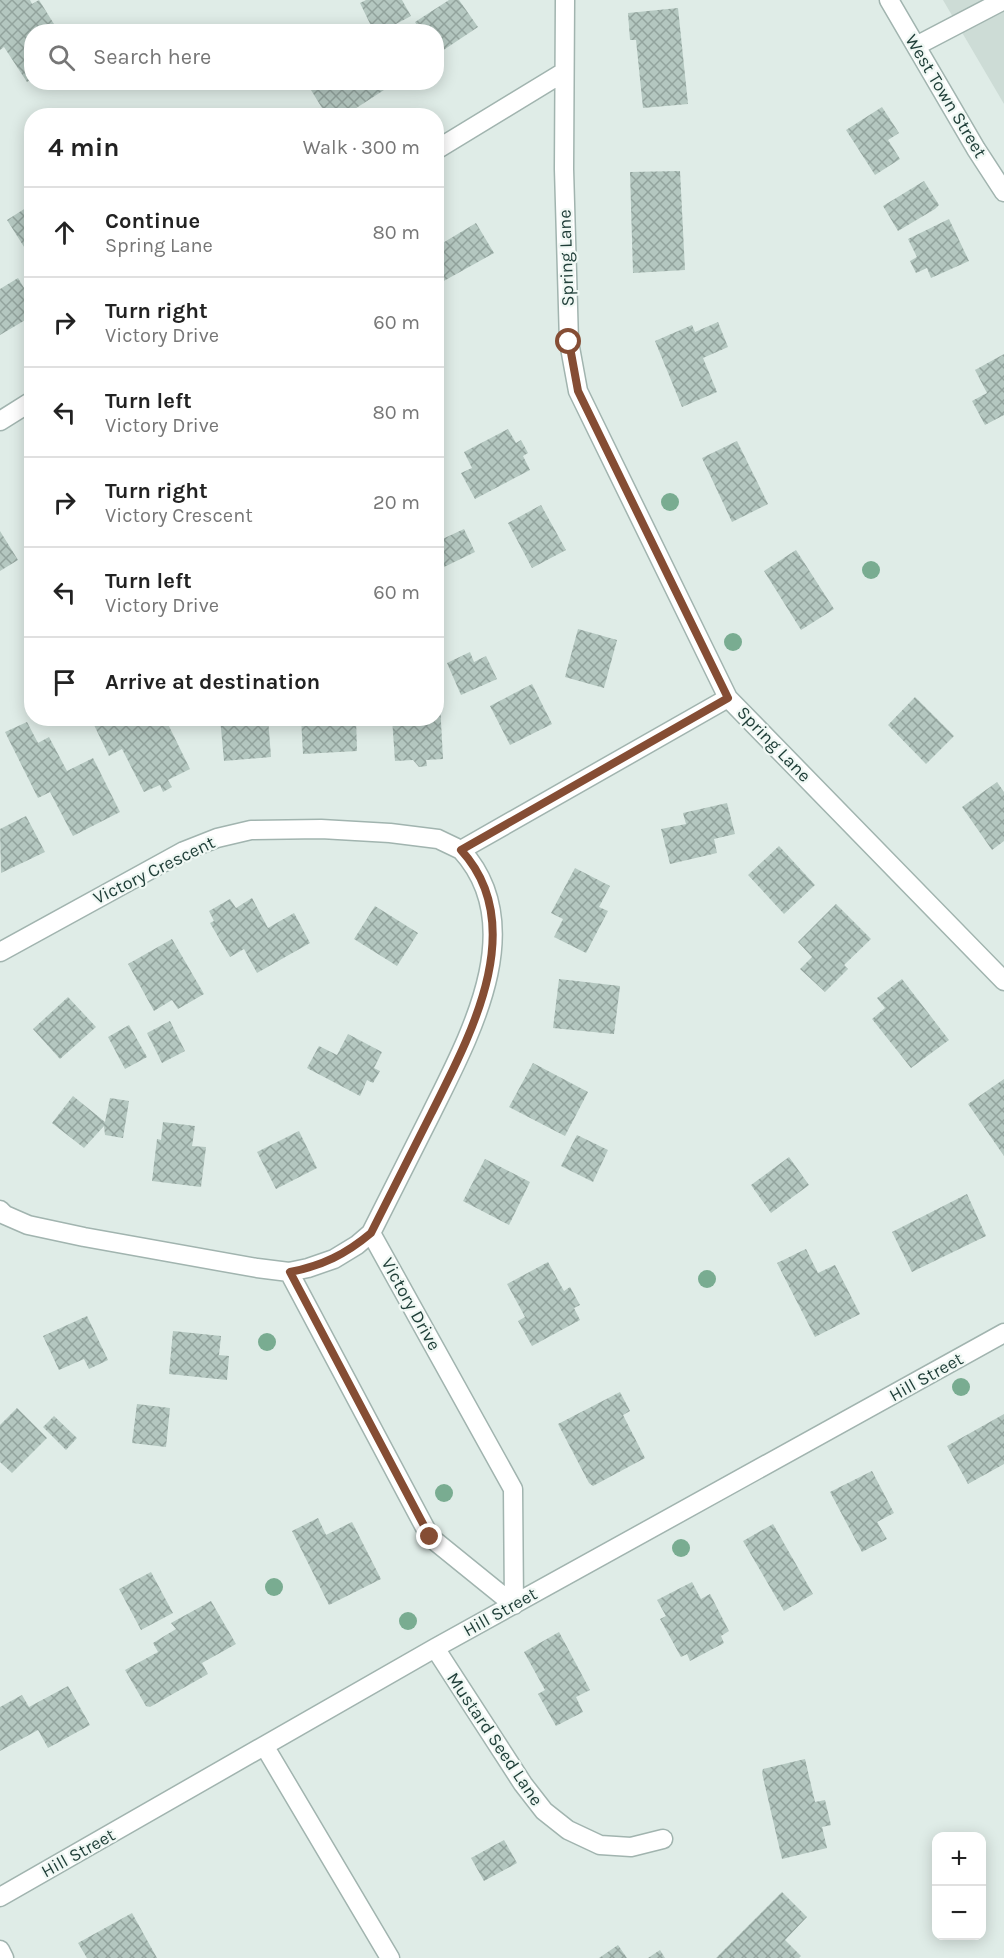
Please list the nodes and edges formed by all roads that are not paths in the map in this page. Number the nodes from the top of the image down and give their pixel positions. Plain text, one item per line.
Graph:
1 (565, 0) edge
2 (890, 0) edge
3 (1004, 0) edge
4 (916, 46) junction
5 (564, 72) junction
6 (444, 145) edge
7 (1004, 192) edge
8 (24, 406) edge
9 (0, 421) edge
10 (728, 698) junction
11 (461, 850) junction
12 (0, 951) edge
13 (1004, 981) edge
14 (2, 1217) edge
15 (371, 1233) junction
16 (290, 1272) junction
17 (1004, 1333) edge
18 (514, 1605) junction
19 (435, 1648) junction
20 (265, 1747) junction
21 (663, 1839) dead end
22 (0, 1897) edge
23 (0, 1950) edge
24 (4, 1958) edge
25 (390, 1958) edge

1 - 5 street, Spring Lane
2 - 4 street, West Town Street
3 - 4 street
4 - 7 street, West Town Street
5 - 6 street
5 - 10 street, Spring Lane
8 - 9 street
10 - 11 street
10 - 13 street, Spring Lane
11 - 12 street, Victory Crescent
11 - 15 street
14 - 16 street
15 - 16 street
15 - 18 street, Victory Drive
16 - 18 street
17 - 18 street, Hill Street
18 - 19 street, Hill Street
19 - 20 street, Hill Street
19 - 21 street, Mustard Seed Lane
20 - 22 street, Hill Street
20 - 25 street
23 - 24 street

